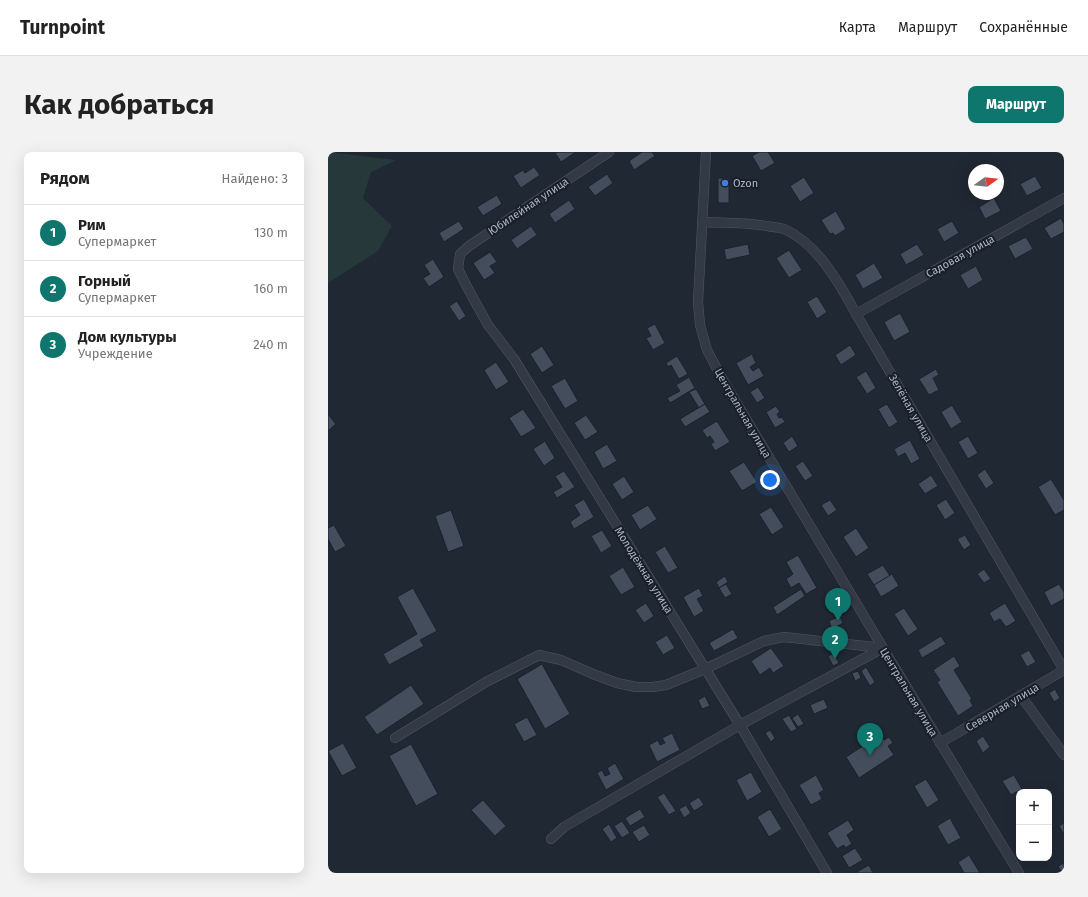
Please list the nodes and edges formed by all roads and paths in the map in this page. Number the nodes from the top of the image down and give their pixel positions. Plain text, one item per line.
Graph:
1 (609, 152) edge
2 (706, 152) edge
3 (1064, 198) edge
4 (702, 222) junction
5 (458, 269) joint
6 (856, 314) junction
7 (883, 648) junction
8 (705, 669) junction
9 (1064, 670) edge
10 (1021, 696) junction
11 (740, 725) junction
12 (395, 738) dead end
13 (940, 743) junction
14 (1064, 755) edge
15 (551, 840) dead end
16 (827, 873) edge
17 (1019, 873) edge

1 - 5 street, Юбилейная улица
2 - 4 street, Центральная улица
3 - 6 street, Садовая улица
4 - 6 street, Зелёная улица
4 - 7 street, Центральная улица
5 - 8 street, Молодёжная улица
6 - 9 street, Зелёная улица
7 - 8 street
7 - 11 street
7 - 13 street, Центральная улица
8 - 11 street, Молодёжная улица
8 - 12 street
9 - 10 street, Северная улица
10 - 13 street, Северная улица
10 - 14 street
11 - 15 street
11 - 16 street, Молодёжная улица
13 - 17 street, Центральная улица

